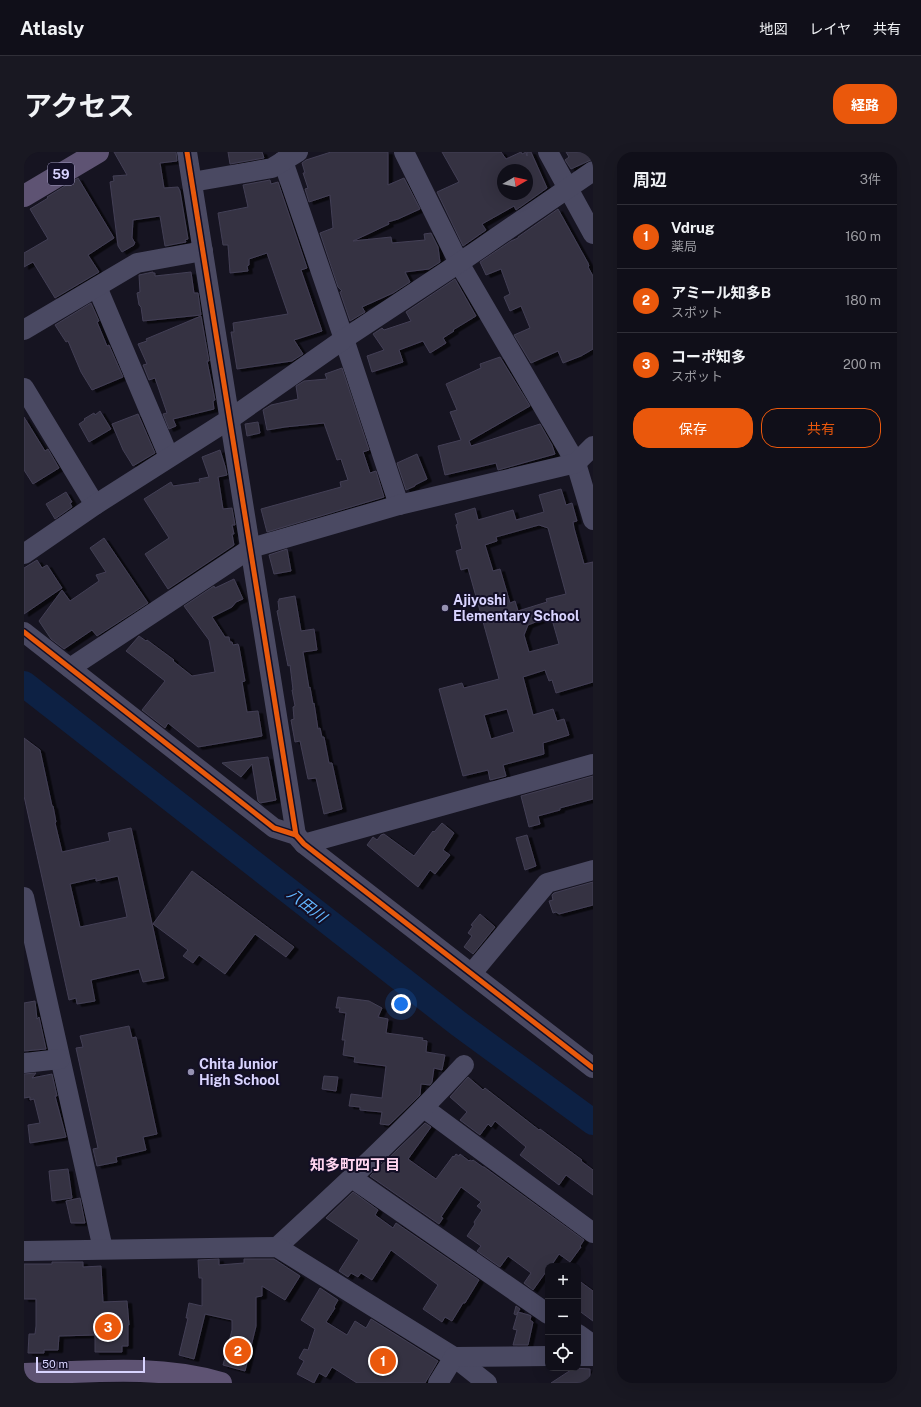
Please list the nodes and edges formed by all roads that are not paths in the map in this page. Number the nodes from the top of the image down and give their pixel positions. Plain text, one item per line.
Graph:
1 (98, 152) edge
2 (188, 152) edge
3 (404, 152) edge
4 (548, 152) edge
5 (291, 157) edge
6 (593, 171) edge
7 (192, 182) junction
8 (568, 188) junction
9 (24, 196) edge
10 (593, 234) edge
11 (203, 251) junction
12 (459, 263) junction
13 (97, 287) junction
14 (24, 330) edge
15 (344, 339) junction
16 (24, 388) edge
17 (230, 419) junction
18 (593, 446) edge
19 (169, 457) junction
20 (576, 463) junction
21 (590, 501) edge
22 (95, 505) junction
23 (399, 505) junction
24 (593, 520) edge
25 (251, 548) junction
26 (24, 554) edge
27 (24, 632) edge
28 (70, 668) junction
29 (593, 764) edge
30 (300, 840) junction
31 (593, 870) edge
32 (25, 909) edge
33 (472, 973) junction
34 (590, 1058) edge
35 (60, 1059) junction
36 (24, 1063) edge
37 (464, 1065) dead end
38 (424, 1108) junction
39 (352, 1178) junction
40 (593, 1234) edge
41 (277, 1247) junction
42 (103, 1249) junction
43 (24, 1251) edge
44 (545, 1312) edge
45 (579, 1335) edge
46 (593, 1345) edge
47 (545, 1356) edge
48 (581, 1356) edge
49 (593, 1356) edge
50 (454, 1357) junction
51 (24, 1374) edge
52 (221, 1383) edge
53 (438, 1383) edge
54 (487, 1383) edge

1 - 9 main road, 59
2 - 7 street
3 - 12 street
4 - 8 street
5 - 7 street
5 - 15 street
6 - 8 street
7 - 11 street
8 - 10 street
8 - 12 street
11 - 13 street
11 - 17 street
12 - 15 street
12 - 20 street
13 - 14 street
13 - 19 street
15 - 17 street
15 - 23 street
16 - 22 street
17 - 19 street
17 - 25 street
18 - 20 street
19 - 22 street
20 - 21 street
20 - 23 street
21 - 24 street
22 - 26 street
23 - 25 street
25 - 28 street
25 - 30 street
27 - 28 street
28 - 30 street
29 - 30 street
30 - 33 street
31 - 33 street
32 - 35 street
33 - 34 street
35 - 36 street
35 - 42 street
37 - 38 street
38 - 39 street
38 - 40 street
39 - 41 street
39 - 44 street
41 - 42 street
41 - 50 street
42 - 43 street
45 - 46 street
47 - 50 street
48 - 49 street
50 - 53 street
50 - 54 street
51 - 52 main road

